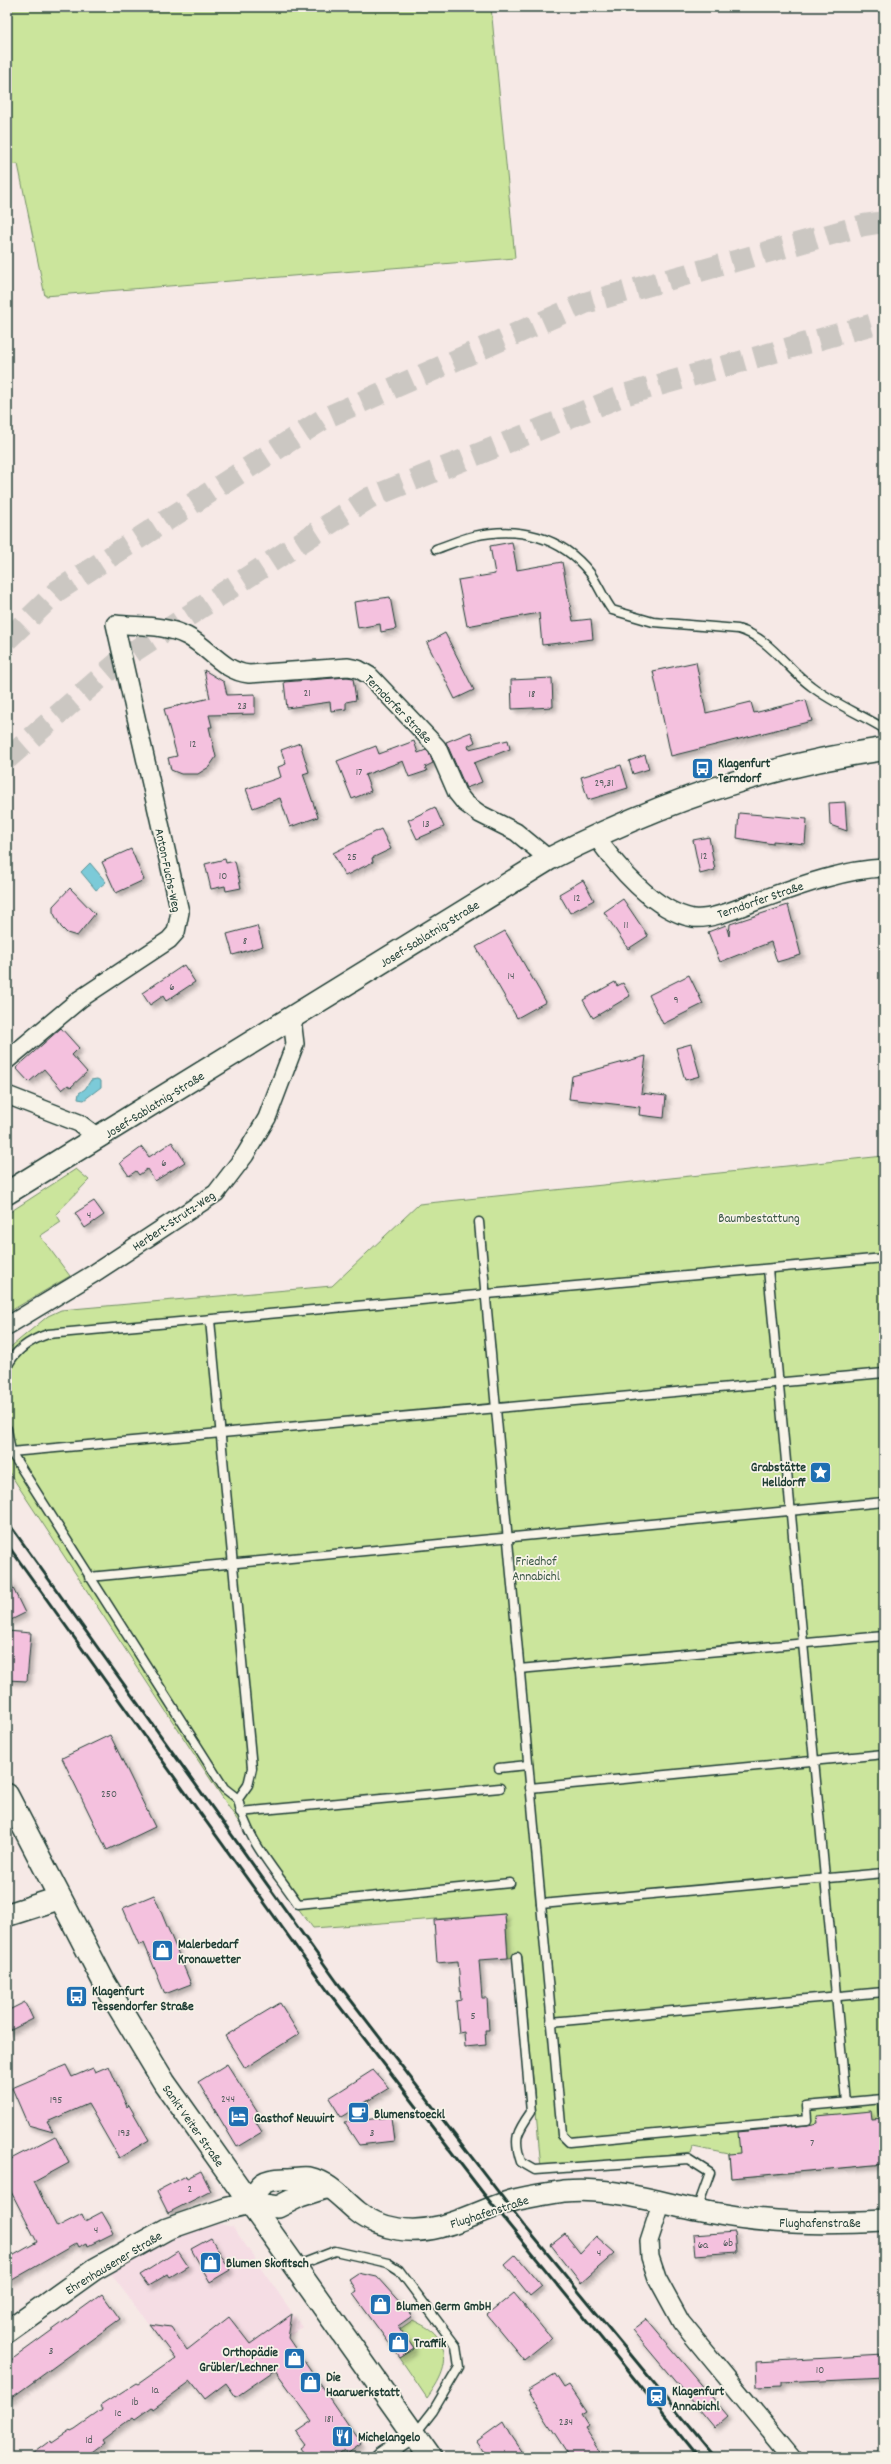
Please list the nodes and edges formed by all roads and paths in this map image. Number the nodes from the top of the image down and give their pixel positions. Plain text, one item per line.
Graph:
1 (436, 549) dead end
2 (115, 624) joint
3 (884, 732) edge
4 (884, 749) edge
5 (595, 835) junction
6 (549, 859) junction
7 (884, 868) edge
8 (292, 1019) junction
9 (7, 1060) edge
10 (7, 1095) edge
11 (99, 1138) junction
12 (7, 1193) edge
13 (479, 1222) dead end
14 (884, 1258) edge
15 (768, 1269) junction
16 (486, 1296) junction
17 (210, 1320) junction
18 (7, 1326) edge
19 (7, 1367) edge
20 (884, 1373) edge
21 (779, 1382) junction
22 (495, 1409) junction
23 (7, 1429) edge
24 (222, 1433) junction
25 (11, 1452) junction
26 (884, 1502) edge
27 (791, 1510) junction
28 (507, 1537) junction
29 (233, 1564) junction
30 (89, 1577) junction
31 (884, 1636) edge
32 (803, 1642) junction
33 (519, 1669) junction
34 (884, 1754) edge
35 (814, 1760) junction
36 (528, 1765) junction
37 (498, 1768) dead end
38 (500, 1788) dead end
39 (530, 1788) junction
40 (7, 1795) edge
41 (238, 1799) junction
42 (240, 1812) junction
43 (884, 1873) edge
44 (825, 1878) junction
45 (510, 1884) dead end
46 (60, 1898) junction
47 (541, 1904) junction
48 (7, 1915) edge
49 (517, 1957) dead end
50 (884, 1992) edge
51 (836, 1996) junction
52 (551, 2022) junction
53 (846, 2102) junction
54 (884, 2112) edge
55 (662, 2201) junction
56 (250, 2203) junction
57 (697, 2210) junction
58 (884, 2221) edge
59 (296, 2266) junction
60 (7, 2332) edge
61 (414, 2434) junction
62 (380, 2457) edge
63 (430, 2457) edge
64 (792, 2457) edge

1 - 3 lane
2 - 6 street, Terndorfer Straße
2 - 9 street, Anton-Fuchs-Weg
4 - 5 main road, Josef-Sablatnig-Straße
5 - 6 main road, Josef-Sablatnig-Straße
5 - 7 street, Terndorfer Straße
6 - 8 main road, Josef-Sablatnig-Straße
8 - 11 main road, Josef-Sablatnig-Straße
8 - 18 street, Herbert-Strutz-Weg
10 - 11 street
11 - 12 main road, Josef-Sablatnig-Straße
13 - 16 lane
14 - 15 lane
15 - 16 lane
15 - 21 lane
16 - 17 lane
16 - 22 lane
17 - 19 lane
17 - 24 lane
20 - 21 lane
21 - 22 lane
21 - 27 lane
22 - 24 lane
22 - 28 lane
23 - 25 lane
24 - 25 lane
24 - 29 lane
25 - 30 lane
26 - 27 lane
27 - 28 lane
27 - 32 lane
28 - 29 lane
28 - 33 lane
29 - 30 lane
29 - 41 lane
30 - 41 lane
31 - 32 lane
32 - 33 lane
32 - 35 lane
33 - 36 lane
34 - 35 lane
35 - 39 lane
35 - 44 lane
36 - 37 lane
36 - 39 lane
38 - 42 lane
39 - 47 lane
40 - 46 main road, Sankt Veiter Straße
41 - 42 lane
42 - 45 lane
43 - 44 lane
44 - 47 lane
44 - 51 lane
46 - 48 main road
46 - 56 main road, Sankt Veiter Straße
47 - 52 lane
49 - 57 lane
50 - 51 lane
51 - 52 lane
51 - 53 lane
52 - 53 lane
53 - 54 lane
55 - 56 street, Flughafenstraße
55 - 57 street, Flughafenstraße
55 - 64 street
56 - 59 main road, Sankt Veiter Straße
56 - 60 street, Ehrenhausener Straße
57 - 58 street, Flughafenstraße
59 - 61 main road, Sankt Veiter Straße
59 - 61 lane
61 - 62 street
61 - 63 main road, Sankt Veiter Straße

